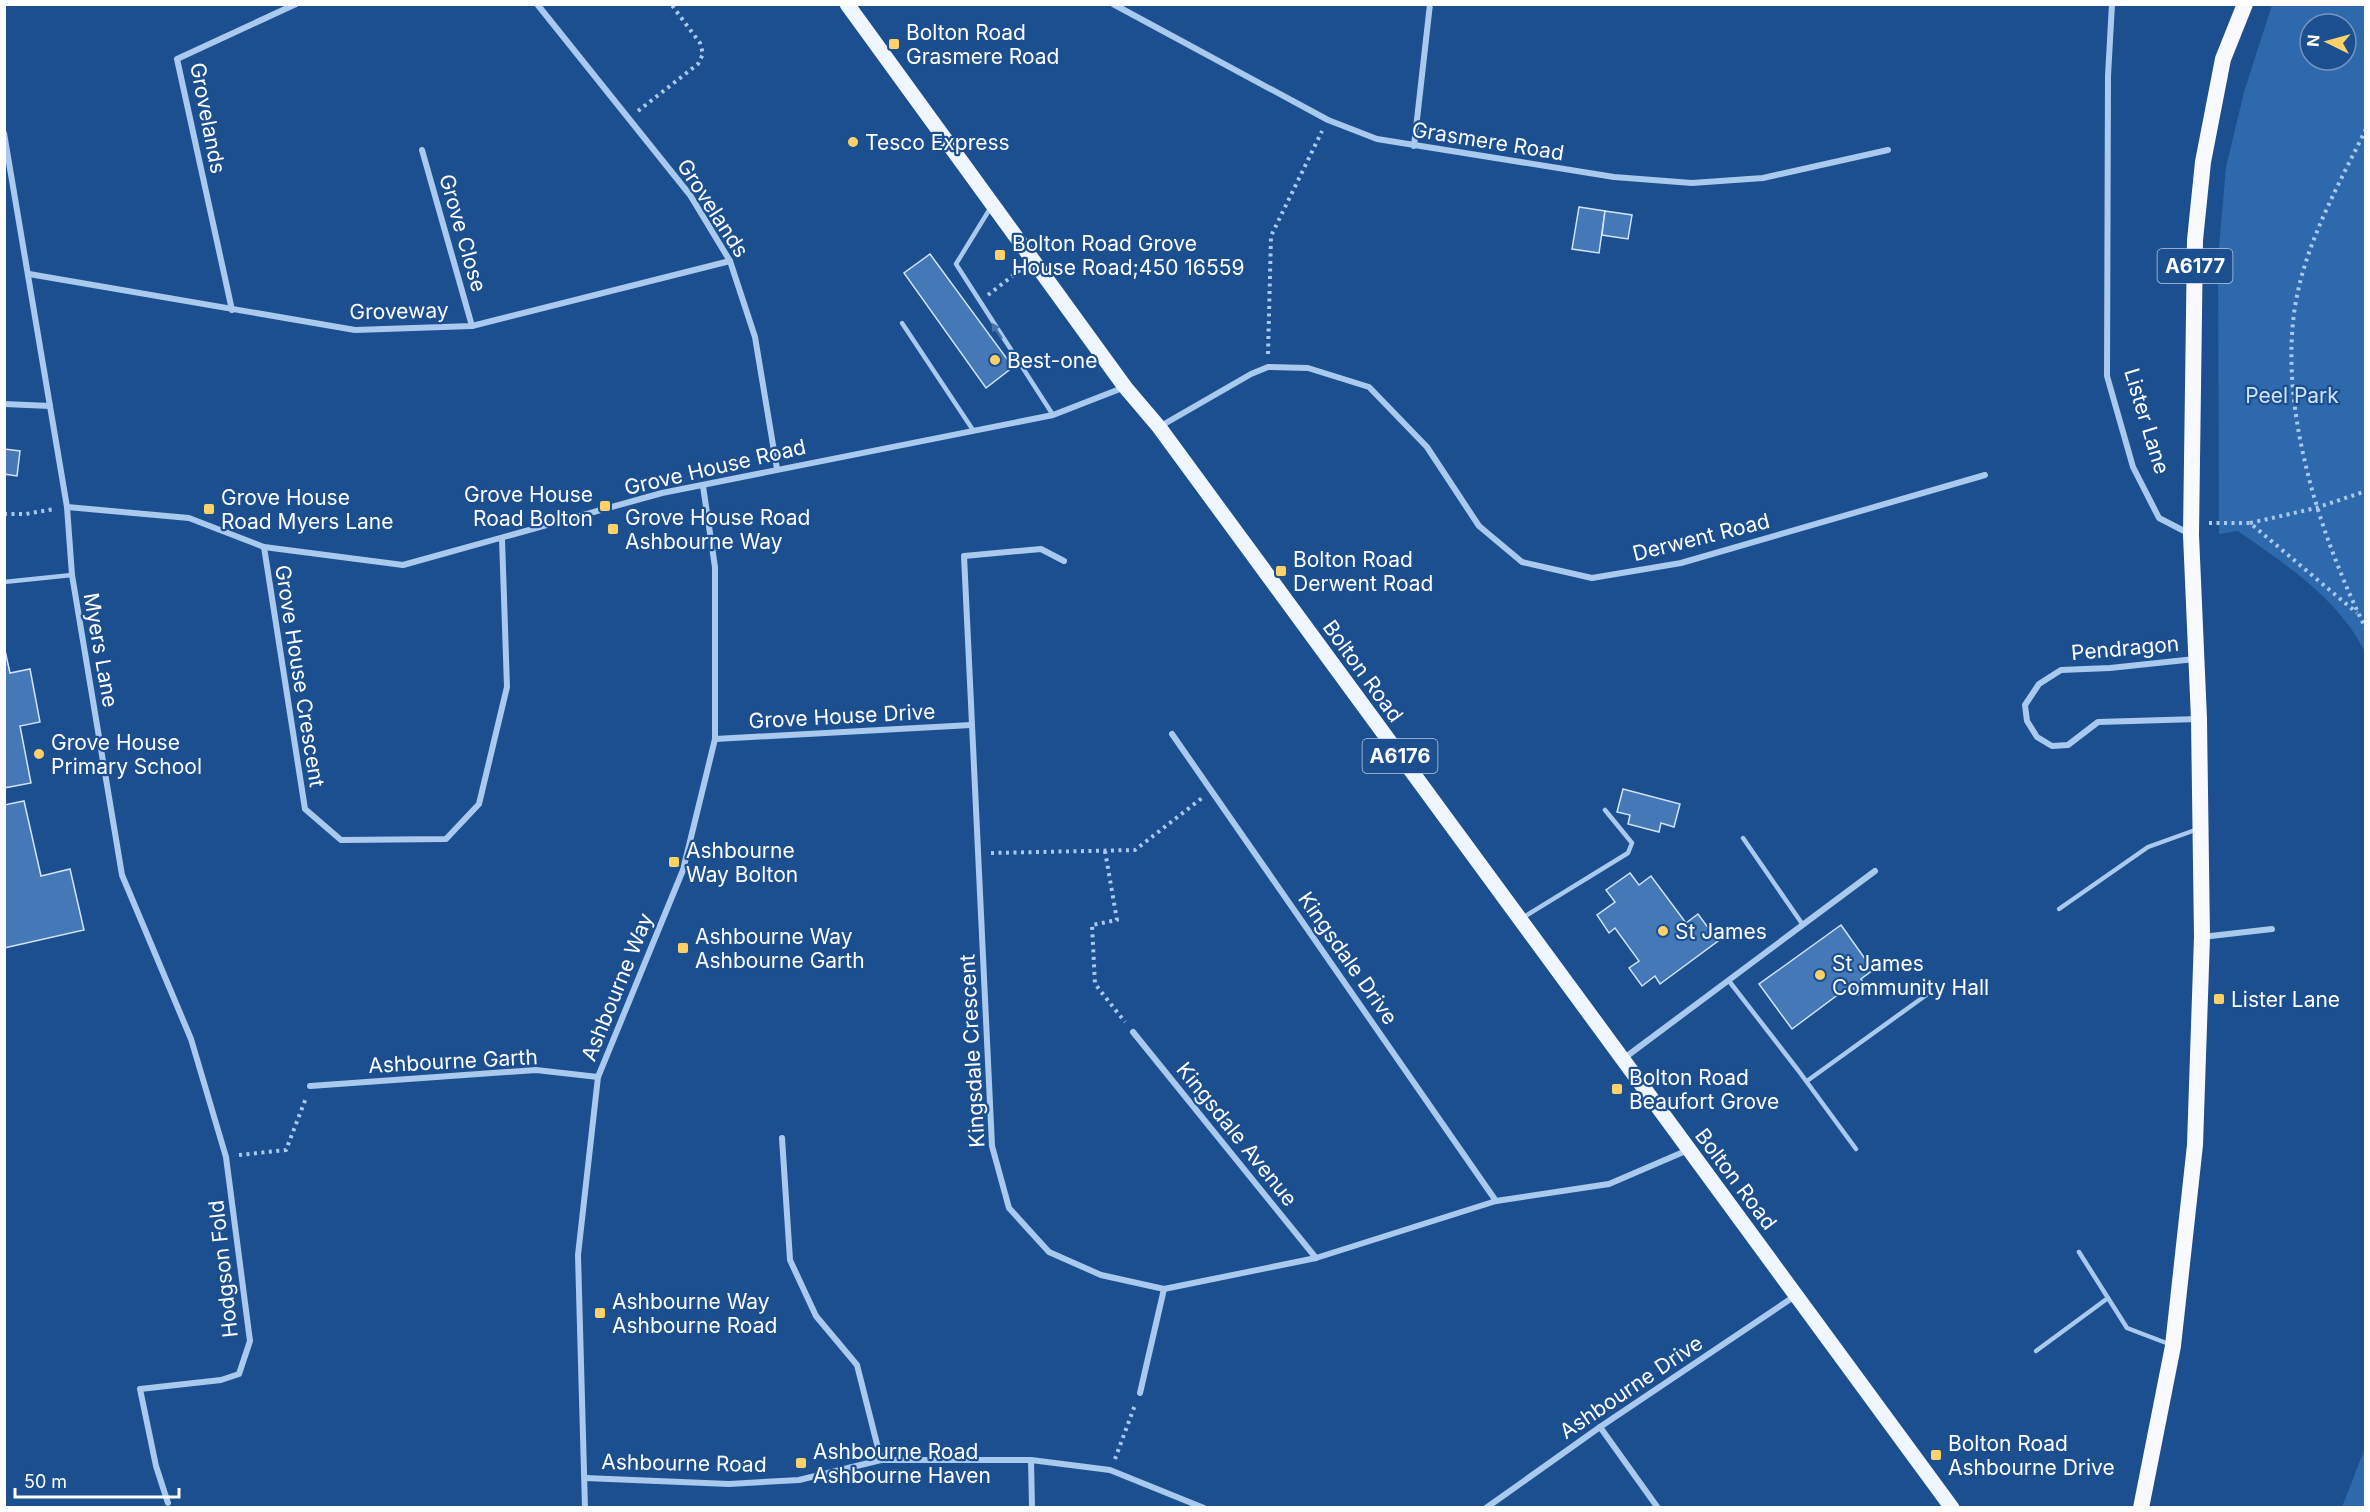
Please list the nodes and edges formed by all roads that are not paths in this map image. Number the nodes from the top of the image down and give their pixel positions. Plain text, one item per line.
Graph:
1 (296, 4) edge
2 (537, 4) edge
3 (847, 4) edge
4 (1113, 4) edge
5 (1430, 4) edge
6 (2112, 4) edge
7 (2245, 4) edge
8 (4, 133) edge
9 (1414, 146) junction
10 (422, 150) dead end
11 (1888, 150) dead end
12 (993, 203) junction
13 (730, 261) junction
14 (29, 274) junction
15 (232, 310) junction
16 (902, 323) dead end
17 (472, 326) junction
18 (1125, 387) junction
19 (4, 404) edge
20 (50, 406) junction
21 (1053, 415) junction
22 (1159, 428) junction
23 (973, 430) junction
24 (777, 469) junction
25 (1985, 475) dead end
26 (703, 486) junction
27 (67, 507) junction
28 (2192, 528) junction
29 (502, 540) junction
30 (264, 547) junction
31 (1064, 561) dead end
32 (72, 575) junction
33 (4, 582) edge
34 (2197, 658) junction
35 (2199, 718) junction
36 (971, 725) junction
37 (1172, 734) dead end
38 (715, 739) junction
39 (1605, 810) dead end
40 (2200, 828) junction
41 (1743, 838) dead end
42 (1875, 871) dead end
43 (2059, 909) dead end
44 (1520, 919) junction
45 (1803, 926) junction
46 (2272, 929) dead end
47 (2202, 937) junction
48 (1729, 981) junction
49 (1929, 993) dead end
50 (1133, 1032) road end
51 (1623, 1059) junction
52 (598, 1077) junction
53 (1806, 1081) junction
54 (310, 1086) road end
55 (782, 1138) dead end
56 (1856, 1149) dead end
57 (1688, 1150) junction
58 (226, 1157) joint
59 (1496, 1201) junction
60 (2079, 1252) dead end
61 (1316, 1257) junction
62 (1164, 1289) junction
63 (1796, 1295) junction
64 (2108, 1298) junction
65 (2173, 1346) junction
66 (2036, 1351) dead end
67 (1140, 1393) road end
68 (1600, 1427) junction
69 (881, 1460) junction
70 (1031, 1460) junction
71 (585, 1478) junction
72 (168, 1503) dead end
73 (585, 1508) edge
74 (1032, 1508) edge
75 (1204, 1508) edge
76 (1486, 1508) edge
77 (1658, 1508) edge
78 (1952, 1508) edge
79 (2142, 1508) edge

1 - 15 street, Grovelands
2 - 13 street, Grovelands
3 - 12 main road, Bolton Road / A6176
4 - 9 street, Grasmere Road
5 - 9 street
6 - 28 street, Lister Lane
7 - 28 highway, A6177
8 - 14 street, Myers Lane
9 - 11 street, Grasmere Road
10 - 17 street, Grove Close
12 - 18 main road, Bolton Road / A6176
21 -> 12 lane
13 - 17 street, Groveway
13 - 24 street, Grovelands
14 - 15 street, Groveway
14 - 20 street, Myers Lane
15 - 17 street, Groveway
16 - 23 lane
18 - 21 street, Grove House Road
18 - 22 main road, Bolton Road / A6176
19 - 20 street
20 - 27 street, Myers Lane
21 - 23 street, Grove House Road
22 - 25 street, Derwent Road
22 - 44 main road, Bolton Road / A6176
23 - 24 street, Grove House Road
24 - 26 street, Grove House Road
26 - 29 street, Grove House Road
26 - 38 street, Ashbourne Way
27 - 30 street, Grove House Road
27 - 32 street, Myers Lane
28 - 34 highway, A6177
29 - 30 street, Grove House Road
29 - 30 street, Grove House Crescent
31 - 36 street, Kingsdale Crescent
32 - 33 lane
32 - 58 street, Myers Lane
34 - 35 highway, A6177
34 - 35 street, Pendragon
35 - 40 highway, A6177
36 - 38 street, Grove House Drive
36 - 62 street, Kingsdale Crescent
37 - 59 street, Kingsdale Drive
38 - 52 street, Ashbourne Way
39 - 44 lane
40 - 43 lane
40 - 47 highway, A6177
41 - 45 lane
42 - 45 street
44 - 51 main road, Bolton Road / A6176
45 - 48 street
46 - 47 street
47 - 65 highway, A6177
48 - 51 street
48 - 53 lane
49 - 53 lane
50 - 61 street, Kingsdale Avenue
51 - 57 main road, Bolton Road / A6176
52 - 54 street, Ashbourne Garth
52 - 71 street, Ashbourne Way
53 - 56 lane
55 - 69 street
57 - 59 street, Kingsdale Crescent
57 - 63 main road, Bolton Road / A6176
58 - 72 street, Hodgson Fold
59 - 61 street, Kingsdale Crescent
60 - 64 lane
61 - 62 street, Kingsdale Crescent
62 - 67 street
63 - 68 street, Ashbourne Drive
63 - 78 main road, Bolton Road / A6176
64 - 65 lane
64 - 66 lane
65 - 79 highway, A6177
68 - 76 street, Ashbourne Drive
68 - 77 street
69 - 70 street, Ashbourne Road
69 - 71 street, Ashbourne Road
70 - 74 street
70 - 75 street, Ashbourne Road
71 - 73 street, Ashbourne Way

